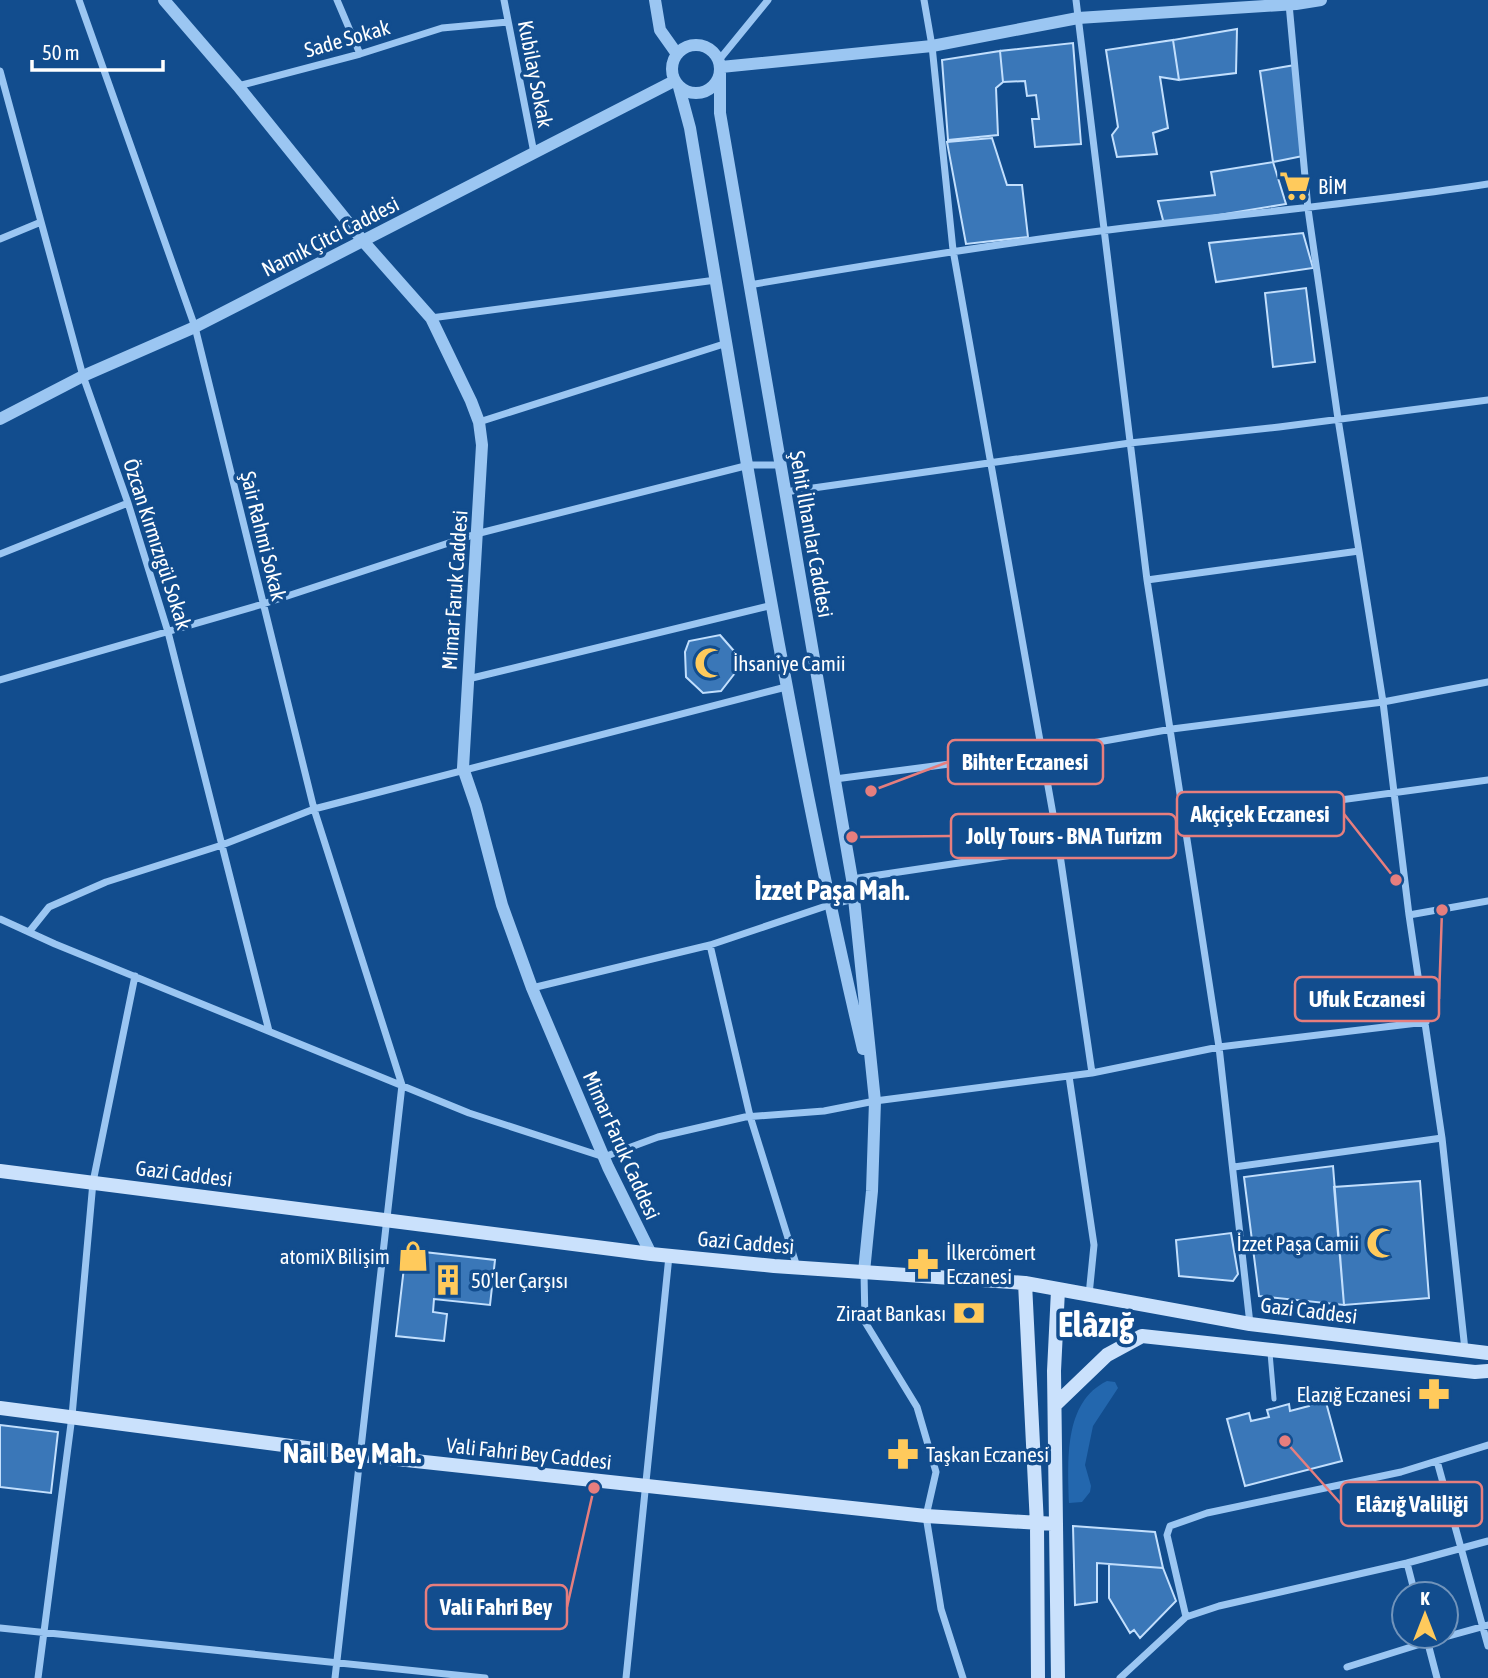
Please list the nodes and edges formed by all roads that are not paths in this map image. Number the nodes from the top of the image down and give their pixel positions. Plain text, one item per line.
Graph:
1 (79, 0) edge
2 (164, 0) edge
3 (337, 0) edge
4 (504, 0) edge
5 (655, 0) edge
6 (768, 0) edge
7 (924, 0) edge
8 (1076, 0) edge
9 (1321, 0) edge
10 (1294, 3) edge
11 (1078, 18) junction
12 (508, 22) junction
13 (932, 46) junction
14 (360, 54) junction
15 (677, 54) junction
16 (720, 67) junction
17 (0, 71) edge
18 (676, 84) junction
19 (238, 86) junction
20 (534, 154) junction
21 (1488, 184) edge
22 (1308, 209) junction
23 (41, 222) junction
24 (1104, 231) junction
25 (0, 239) edge
26 (363, 242) junction
27 (953, 250) junction
28 (716, 280) junction
29 (749, 285) junction
30 (431, 318) junction
31 (195, 327) junction
32 (727, 343) junction
33 (83, 376) junction
34 (1488, 400) edge
35 (0, 419) edge
36 (1338, 419) junction
37 (479, 422) junction
38 (1130, 443) junction
39 (991, 461) junction
40 (749, 465) junction
41 (780, 465) junction
42 (785, 492) junction
43 (128, 503) junction
44 (476, 534) junction
45 (1359, 551) junction
46 (0, 554) edge
47 (1147, 580) junction
48 (263, 604) junction
49 (773, 605) junction
50 (168, 632) junction
51 (467, 679) junction
52 (0, 680) edge
53 (1488, 682) edge
54 (786, 687) junction
55 (1383, 702) junction
56 (1172, 729) junction
57 (1041, 752) junction
58 (463, 768) junction
59 (835, 779) junction
60 (1488, 780) edge
61 (1395, 794) junction
62 (314, 809) junction
63 (1185, 821) junction
64 (222, 845) junction
65 (1059, 848) junction
66 (852, 879) junction
67 (854, 899) junction
68 (1488, 901) edge
69 (829, 905) junction
70 (1409, 915) junction
71 (0, 919) edge
72 (29, 932) junction
73 (710, 945) junction
74 (135, 976) junction
75 (532, 988) junction
76 (1426, 1022) junction
77 (269, 1031) junction
78 (1219, 1047) junction
79 (1091, 1073) junction
80 (1069, 1076) junction
81 (402, 1085) junction
82 (875, 1101) junction
83 (750, 1116) junction
84 (1442, 1138) junction
85 (604, 1157) junction
86 (1234, 1167) junction
87 (0, 1171) edge
88 (93, 1182) junction
89 (386, 1220) junction
90 (651, 1254) junction
91 (669, 1255) junction
92 (797, 1268) junction
93 (864, 1272) junction
94 (1025, 1283) junction
95 (1058, 1290) junction
96 (1090, 1295) junction
97 (1250, 1324) junction
98 (1270, 1350) junction
99 (1465, 1350) junction
100 (1488, 1353) edge
101 (1488, 1359) edge
102 (1482, 1371) edge
103 (1274, 1399) dead end
104 (1055, 1405) junction
105 (0, 1408) edge
106 (72, 1416) junction
107 (1488, 1446) edge
108 (360, 1455) junction
109 (1437, 1461) junction
110 (644, 1486) junction
111 (926, 1516) junction
112 (1056, 1524) junction
113 (1037, 1525) junction
114 (1488, 1541) edge
115 (1463, 1548) junction
116 (1407, 1563) junction
117 (1411, 1580) edge
118 (1186, 1617) junction
119 (1485, 1626) edge
120 (0, 1628) edge
121 (44, 1632) junction
122 (1460, 1632) edge
123 (1488, 1646) edge
124 (1395, 1650) edge
125 (1429, 1650) edge
126 (337, 1662) junction
127 (1348, 1667) dead end
128 (38, 1678) edge
129 (335, 1678) edge
130 (485, 1678) edge
131 (626, 1678) edge
132 (963, 1678) edge
133 (1038, 1678) edge
134 (1058, 1678) edge
135 (1120, 1678) edge
136 (1437, 1678) edge

1 - 31 street, Şair Rahmi Sokak
2 - 19 street, Mimar Faruk Caddesi
3 - 14 street
4 - 12 street, Kubilay Sokak
5 - 15 street
6 - 16 street
7 - 13 street
8 - 11 street
9 - 10 street
10 - 11 street
10 - 22 street
11 - 13 street
11 - 24 street
12 - 14 street, Sade Sokak
12 - 20 street, Kubilay Sokak
13 - 16 street
13 - 27 street
14 - 19 street, Sade Sokak
15 - 16 street
15 - 18 street
16 - 18 street
16 - 29 street, Şehit İlhanlar Caddesi
17 - 23 street, Özcan Kırmızıgül Sokak
18 - 20 street, Namık Çitci Caddesi
18 - 28 street
19 - 26 street, Mimar Faruk Caddesi
20 - 26 street, Namık Çitci Caddesi
21 - 22 street
22 - 24 street
22 - 36 street
23 - 25 street
23 - 33 street, Özcan Kırmızıgül Sokak
24 - 27 street
24 - 38 street
26 - 30 street, Mimar Faruk Caddesi
26 - 31 street, Namık Çitci Caddesi
27 - 29 street
27 - 39 street
28 - 30 street
28 - 32 street
29 - 41 street, Şehit İlhanlar Caddesi
30 - 37 street, Mimar Faruk Caddesi
31 - 33 street, Namık Çitci Caddesi
31 - 48 street, Şair Rahmi Sokak
32 - 37 street
32 - 40 street
33 - 35 street, Namık Çitci Caddesi
33 - 43 street, Özcan Kırmızıgül Sokak
34 - 36 street
36 - 38 street
36 - 45 street
37 - 44 street, Mimar Faruk Caddesi
38 - 39 street
38 - 47 street
39 - 42 street
39 - 57 street
40 - 41 street
40 - 44 street
40 - 49 street
41 - 42 street, Şehit İlhanlar Caddesi
42 - 59 street, Şehit İlhanlar Caddesi
43 - 46 street
43 - 50 street, Özcan Kırmızıgül Sokak
44 - 48 street
44 - 51 street, Mimar Faruk Caddesi
45 - 47 street
45 - 55 street
47 - 56 street
48 - 50 street
48 - 62 street, Şair Rahmi Sokak
49 - 51 street
49 - 54 street
50 - 52 street
50 - 64 street, Özcan Kırmızıgül Sokak
51 - 58 street, Mimar Faruk Caddesi
53 - 55 street
54 - 58 street
54 - 69 street
55 - 56 street
55 - 61 street
56 - 57 street
56 - 63 street
57 - 59 street
57 - 65 street
58 - 62 street
58 - 75 street, Mimar Faruk Caddesi
59 - 66 street, Şehit İlhanlar Caddesi
60 - 61 street
61 - 63 street
61 - 70 street
62 - 64 street
62 - 81 street, Şair Rahmi Sokak
63 - 65 street
63 - 78 street
64 - 72 street
64 - 77 street, Özcan Kırmızıgül Sokak
65 - 66 street
65 - 79 street
66 - 67 street, Şehit İlhanlar Caddesi
67 - 69 street
67 - 82 street, Şehit İlhanlar Caddesi
68 - 70 street
69 - 73 street
69 - 82 street
70 - 76 street
71 - 72 street
72 - 74 street
73 - 75 street
73 - 83 street
74 - 77 street
74 - 88 street
75 - 85 street, Mimar Faruk Caddesi
76 - 78 street
76 - 84 street
77 - 81 street
78 - 79 street
78 - 86 street
79 - 80 street
80 - 82 street
80 - 96 street
81 - 85 street
81 - 89 street
82 - 83 street
82 - 93 street
83 - 85 street
83 - 92 street
84 - 86 street
84 - 99 street
85 - 90 street, Mimar Faruk Caddesi
86 - 97 street
87 - 88 main road, Gazi Caddesi
88 - 89 main road, Gazi Caddesi
88 - 106 street
89 - 90 main road, Gazi Caddesi
89 - 108 street
90 - 91 main road, Gazi Caddesi
91 - 92 main road, Gazi Caddesi
91 - 110 street
92 - 93 main road, Gazi Caddesi
93 - 94 main road, Gazi Caddesi
93 - 111 street
94 - 95 main road, Gazi Caddesi
94 - 113 main road
95 - 96 main road, Gazi Caddesi
95 - 104 main road
96 - 97 main road, Gazi Caddesi
97 - 99 main road, Gazi Caddesi
98 - 102 main road
98 - 103 lane
98 - 104 main road
99 - 100 main road, Gazi Caddesi
101 - 102 main road
104 - 112 main road
105 - 106 main road, Vali Fahri Bey Caddesi
106 - 108 main road, Vali Fahri Bey Caddesi
106 - 121 street
107 - 109 street
108 - 110 main road, Vali Fahri Bey Caddesi
108 - 126 street
109 - 115 street
109 - 118 street
110 - 111 main road, Vali Fahri Bey Caddesi
110 - 131 street
111 - 113 main road, Vali Fahri Bey Caddesi
111 - 132 street
112 - 113 main road, Vali Fahri Bey Caddesi
112 - 134 main road
113 - 133 main road
114 - 115 street
115 - 116 street
115 - 119 street
116 - 117 street
116 - 118 street
118 - 135 street
119 - 122 street
119 - 123 street
120 - 121 street
121 - 126 street
121 - 128 street
124 - 127 street
125 - 136 street
126 - 129 street
126 - 130 street

